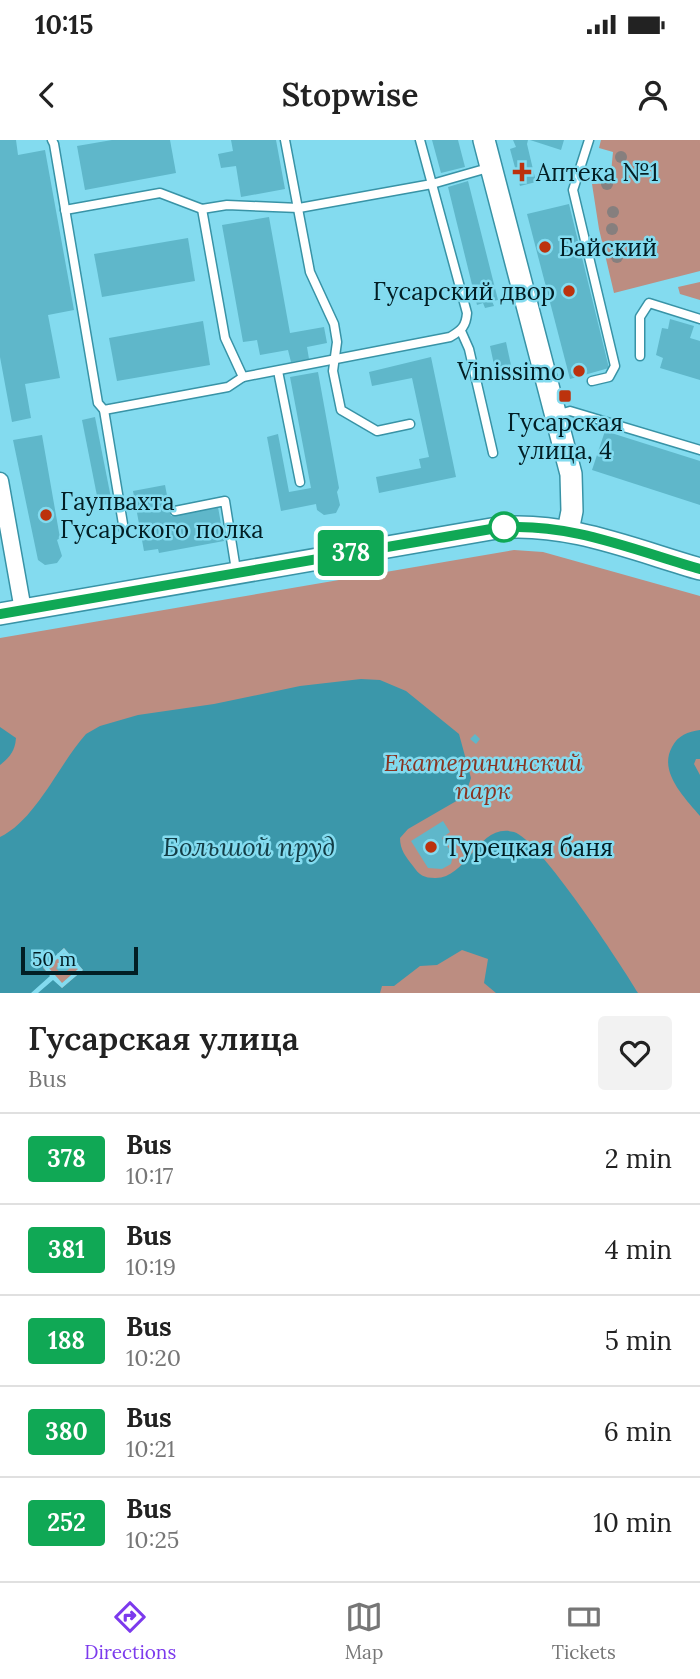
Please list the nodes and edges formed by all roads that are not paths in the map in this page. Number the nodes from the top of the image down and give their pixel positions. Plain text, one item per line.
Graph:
1 (51, 140) edge
2 (285, 140) edge
3 (421, 140) edge
4 (484, 140) edge
5 (589, 140) edge
6 (491, 167) junction
7 (432, 184) junction
8 (299, 208) junction
9 (202, 209) junction
10 (65, 210) junction
11 (700, 319) edge
12 (461, 331) junction
13 (640, 356) dead end
14 (334, 360) junction
15 (278, 371) junction
16 (243, 377) junction
17 (592, 381) dead end
18 (104, 410) junction
19 (556, 415) junction
20 (410, 424) dead end
21 (700, 450) edge
22 (493, 453) dead end
23 (0, 481) edge
24 (300, 482) dead end
25 (175, 511) dead end
26 (124, 530) dead end
27 (568, 531) junction
28 (700, 569) edge
29 (237, 573) junction
30 (23, 610) junction
31 (0, 614) edge

1 - 10 lane
2 - 8 lane
3 - 7 lane
4 - 6 main road
5 - 17 lane
6 - 7 lane
6 - 19 main road
7 - 8 lane
7 - 12 lane
8 - 9 lane
8 - 14 lane
9 - 10 lane
9 - 16 lane
10 - 18 lane
11 - 13 lane
12 - 14 lane
12 - 22 lane
14 - 15 lane
14 - 20 lane
15 - 16 lane
15 - 24 lane
16 - 18 lane
18 - 26 lane
19 - 21 lane
19 - 27 main road
23 - 30 street
25 - 29 lane
27 - 28 main road
27 - 29 main road
29 - 30 main road
30 - 31 main road

